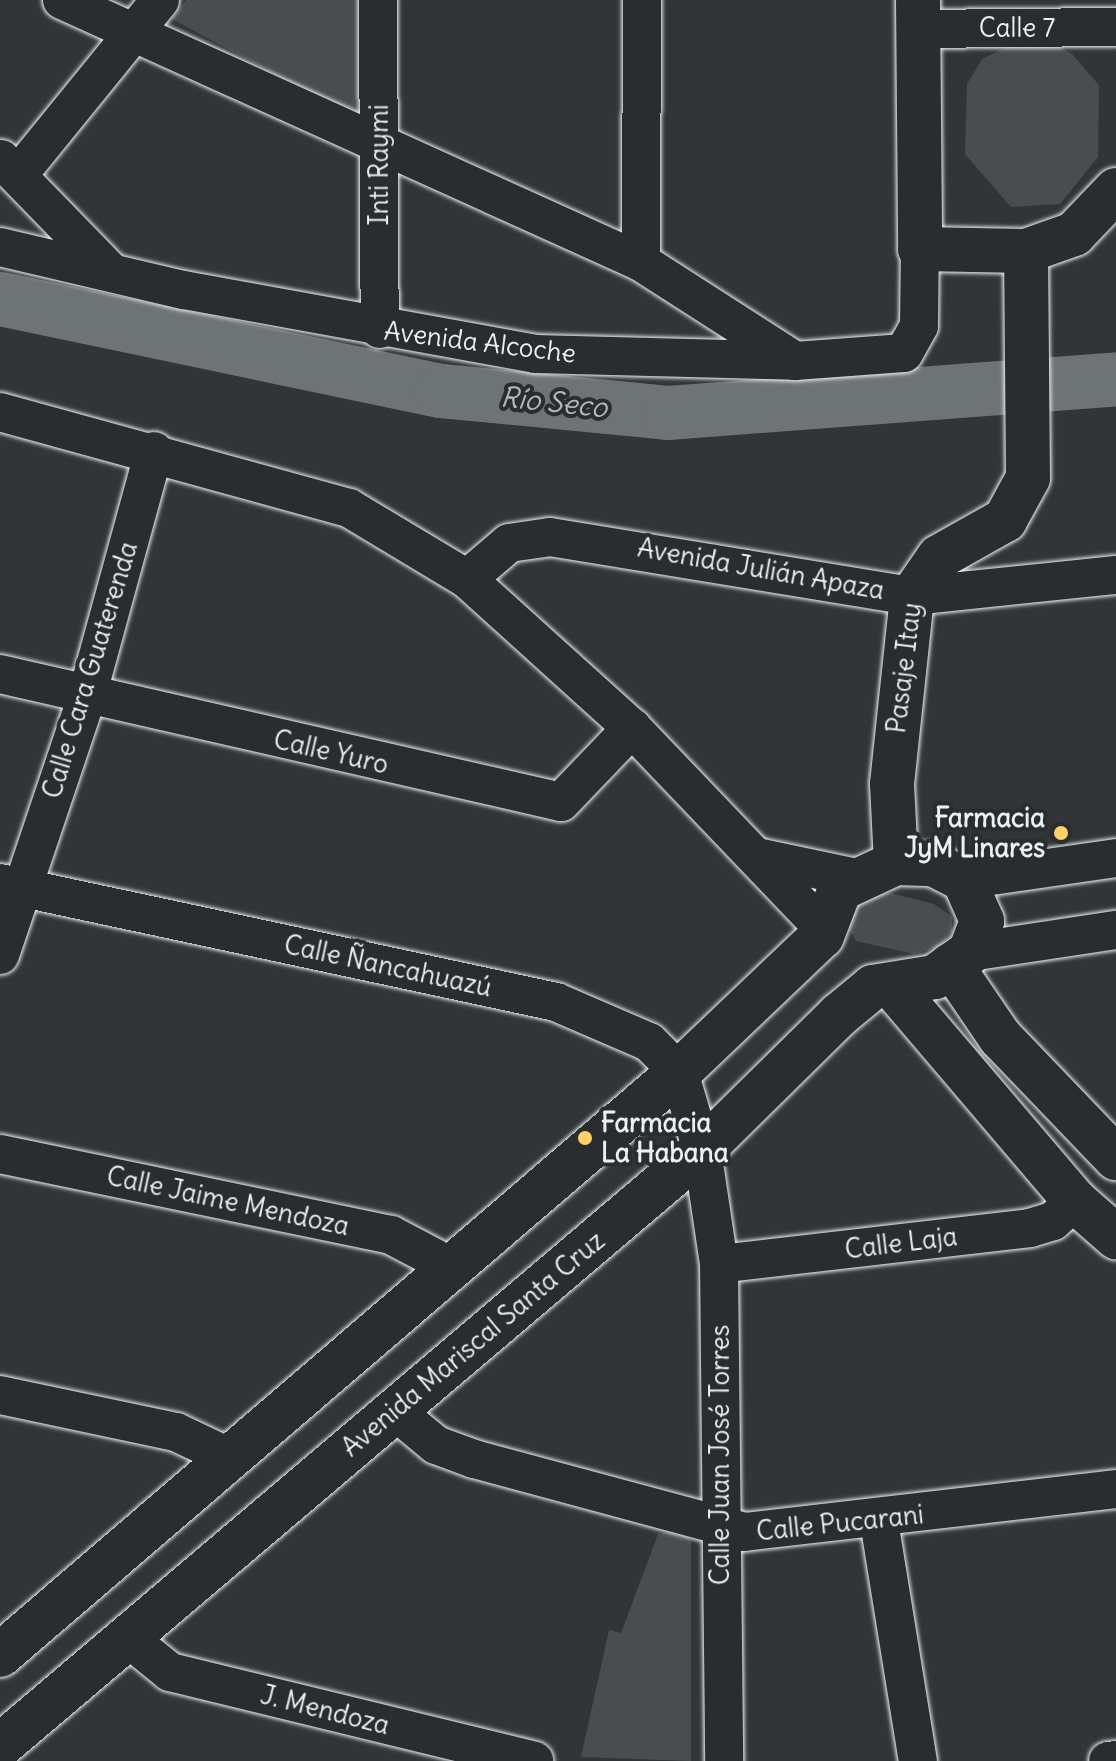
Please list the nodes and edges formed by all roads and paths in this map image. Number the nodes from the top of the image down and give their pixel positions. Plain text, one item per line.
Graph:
1 (62, 0) edge
2 (160, 0) edge
3 (378, 0) edge
4 (642, 0) edge
5 (918, 14) edge
6 (1116, 27) edge
7 (134, 31) junction
8 (379, 145) junction
9 (9, 167) edge
10 (1116, 190) edge
11 (0, 247) edge
12 (920, 249) junction
13 (1026, 251) junction
14 (641, 262) junction
15 (108, 269) junction
16 (380, 329) junction
17 (795, 361) junction
18 (0, 412) edge
19 (154, 451) junction
20 (1116, 575) edge
21 (467, 579) junction
22 (912, 596) junction
23 (0, 674) edge
24 (87, 696) junction
25 (632, 728) junction
26 (762, 858) junction
27 (1116, 858) edge
28 (896, 863) junction
29 (856, 878) junction
30 (964, 880) junction
31 (11, 886) edge
32 (1116, 930) edge
33 (822, 932) junction
34 (0, 955) edge
35 (961, 958) junction
36 (883, 986) junction
37 (679, 1072) junction
38 (702, 1150) junction
39 (0, 1154) edge
40 (1116, 1158) edge
41 (1075, 1201) junction
42 (1116, 1237) edge
43 (719, 1264) junction
44 (450, 1266) junction
45 (0, 1395) edge
46 (395, 1411) junction
47 (231, 1458) junction
48 (1116, 1489) edge
49 (879, 1521) junction
50 (720, 1529) junction
51 (128, 1638) junction
52 (0, 1655) edge
53 (0, 1746) edge
54 (1116, 1760) edge
55 (534, 1761) edge
56 (724, 1761) edge
57 (918, 1761) edge
58 (1108, 1761) edge

1 - 7 street
2 - 7 street
3 - 8 street, Inti Raymi
4 - 14 street
5 - 6 street, Calle 7
5 - 12 main road
7 - 8 street
7 - 9 street
8 - 14 street
8 - 16 street, Inti Raymi
9 - 15 street
10 - 13 main road
11 - 15 street, Avenida Alcoche
12 - 13 main road
12 - 17 street, Avenida Alcoche
13 - 22 main road, Pasaje Itay
14 - 17 street
15 - 16 street, Avenida Alcoche
16 - 17 street, Avenida Alcoche
18 - 19 street
19 - 21 street
19 - 24 street, Calle Cara Guaterenda
20 - 22 street, Avenida Julián Apaza
21 - 22 street, Avenida Julián Apaza
21 - 25 street
22 - 28 main road, Pasaje Itay
23 - 24 street, Calle Yuro
24 - 25 street, Calle Yuro
24 - 31 street, Calle Cara Guaterenda
25 - 26 street
26 - 29 street
26 - 33 street
27 - 30 street
28 - 29 main road
28 - 30 main road
29 - 33 main road
30 - 35 main road
31 - 34 street, Calle Cara Guaterenda
31 - 37 street, Calle Ñancahuazú
32 - 35 street
33 - 36 main road
33 - 37 main road
35 - 36 main road
35 - 40 main road
36 - 38 main road, Avenida Mariscal Santa Cruz
36 - 41 main road
37 - 38 street, Calle Ñancahuazú
37 - 44 main road
38 - 43 street, Calle Juan José Torres
38 - 46 main road, Avenida Mariscal Santa Cruz
39 - 44 street, Calle Jaime Mendoza
41 - 42 main road
41 - 43 street, Calle Laja
43 - 50 street, Calle Juan José Torres
44 - 47 main road
45 - 47 street
46 - 50 street, Calle Pucarani
46 - 51 main road, Avenida Mariscal Santa Cruz
47 - 52 main road
48 - 49 street, Calle Pucarani
49 - 50 street, Calle Pucarani
49 - 57 street
50 - 56 street, Calle Juan José Torres
51 - 53 main road, Avenida Mariscal Santa Cruz
51 - 55 street, J. Mendoza
54 - 58 street

